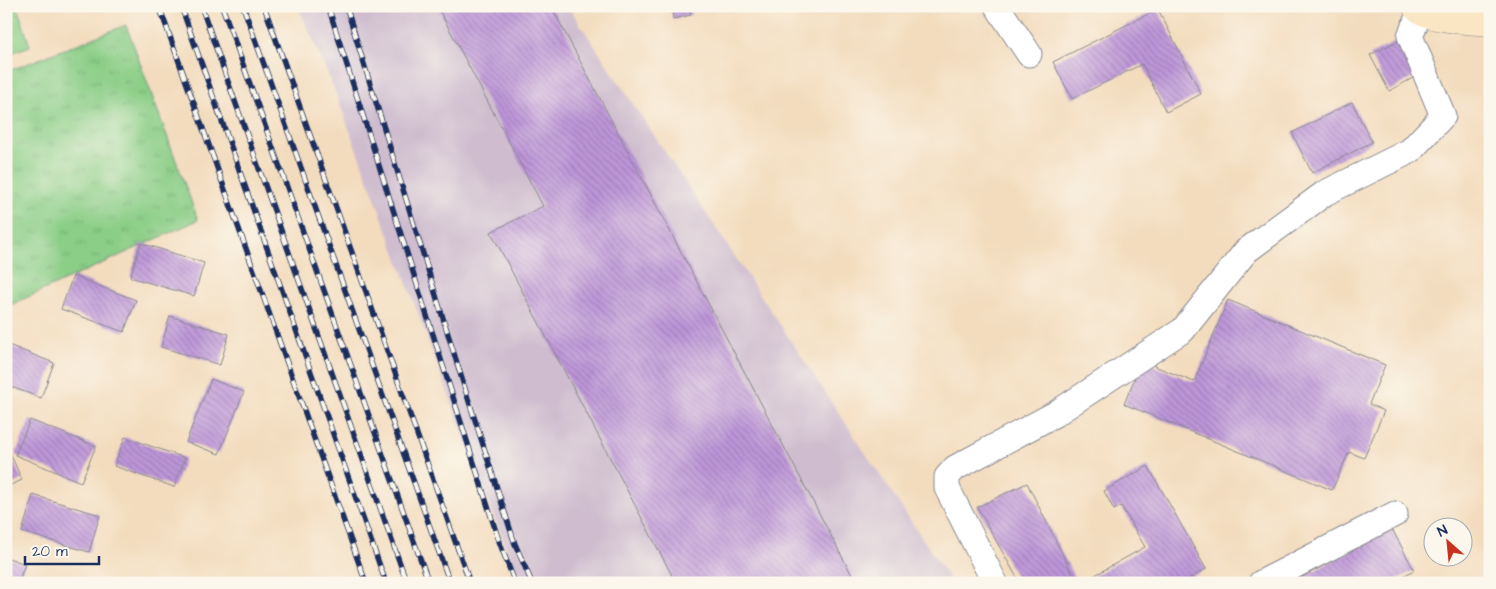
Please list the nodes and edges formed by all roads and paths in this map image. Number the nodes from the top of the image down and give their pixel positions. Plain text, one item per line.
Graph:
1 (997, 6) edge
2 (1418, 8) edge
3 (1490, 22) edge
4 (1029, 54) dead end
5 (1395, 514) dead end
6 (995, 583) edge
7 (1261, 583) edge

1 - 4 street
2 - 3 street
2 - 6 street
5 - 7 street

